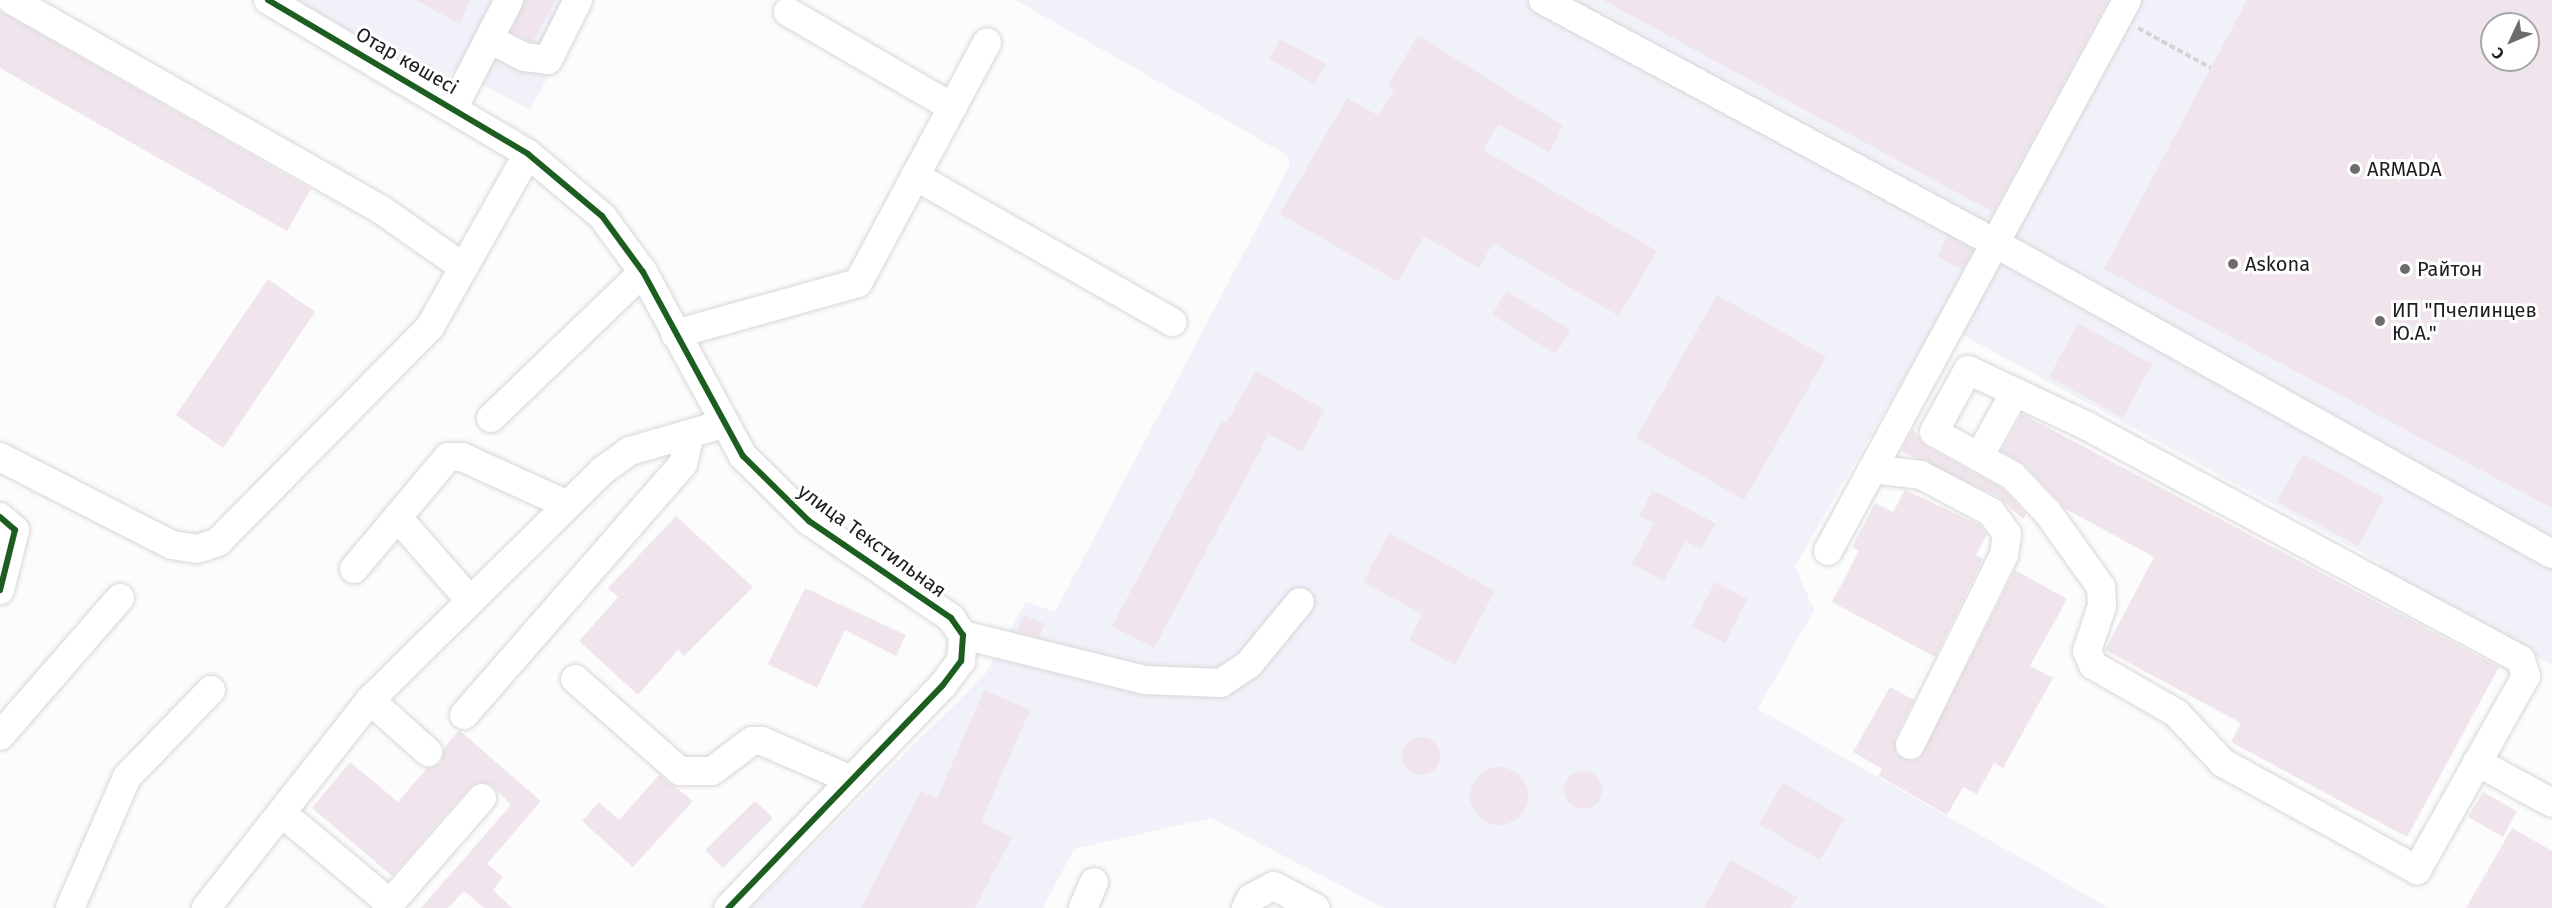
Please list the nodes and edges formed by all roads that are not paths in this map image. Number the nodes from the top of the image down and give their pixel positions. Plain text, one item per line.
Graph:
1 (12, 0) edge
2 (268, 0) edge
3 (509, 0) edge
4 (578, 0) edge
5 (1543, 0) edge
6 (2122, 8) edge
7 (788, 12) dead end
8 (489, 39) junction
9 (987, 42) dead end
10 (454, 107) junction
11 (952, 107) junction
12 (528, 154) junction
13 (915, 176) junction
14 (1995, 243) junction
15 (463, 267) junction
16 (643, 272) junction
17 (1172, 322) dead end
18 (675, 334) junction
19 (2015, 392) junction
20 (491, 418) dead end
21 (723, 424) junction
22 (689, 437) junction
23 (0, 457) edge
24 (1979, 457) junction
25 (1872, 469) junction
26 (568, 504) junction
27 (0, 517) edge
28 (398, 518) junction
29 (1828, 551) dead end
30 (2552, 554) edge
31 (354, 569) dead end
32 (0, 590) edge
33 (120, 598) dead end
34 (469, 599) junction
35 (1300, 602) dead end
36 (963, 635) junction
37 (575, 679) dead end
38 (211, 690) dead end
39 (370, 700) junction
40 (464, 715) dead end
41 (0, 736) edge
42 (1910, 745) dead end
43 (428, 752) dead end
44 (2477, 762) junction
45 (849, 779) junction
46 (483, 798) dead end
47 (2552, 803) edge
48 (283, 814) junction
49 (388, 905) edge
50 (70, 908) edge
51 (206, 908) edge
52 (728, 908) edge
53 (1246, 908) edge
54 (1315, 908) edge

1 - 15 street
2 - 10 street, Отар көшесі
3 - 8 street
4 - 8 street
5 - 14 street
6 - 14 street
7 - 11 street
8 - 10 street
9 - 11 street
10 - 12 street, Отар көшесі
11 - 13 street
12 - 15 street
12 - 16 street, улица Текстильная
13 - 17 street
13 - 18 street
14 - 25 street
14 - 30 street
15 - 23 street
16 - 18 street, улица Текстильная
16 - 20 street
18 - 21 street, улица Текстильная
19 - 24 street
19 - 24 street
19 - 44 street
21 - 22 street
21 - 36 street, улица Текстильная
22 - 26 street
22 - 40 street
24 - 44 street
25 - 29 street
25 - 42 street
26 - 28 street
26 - 34 street
27 - 32 street
28 - 31 street
28 - 34 street
33 - 41 street
34 - 39 street
35 - 36 street
36 - 45 street
37 - 45 street
38 - 50 street
39 - 43 street
39 - 48 street
44 - 47 street
45 - 52 street
46 - 49 street
48 - 49 street
48 - 51 street
53 - 54 street

